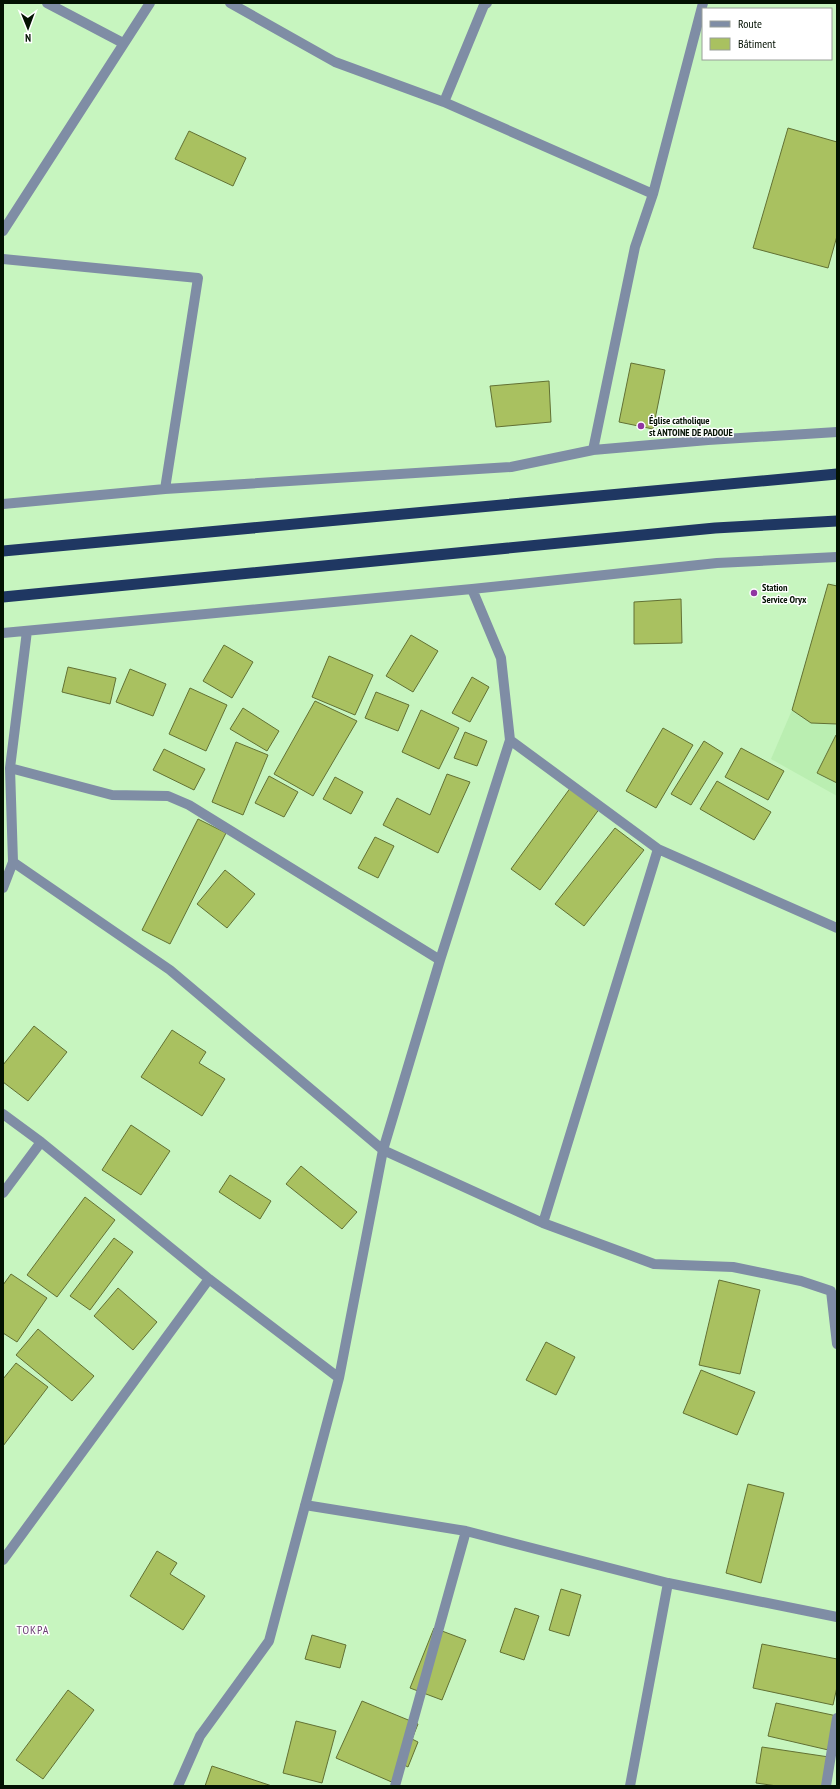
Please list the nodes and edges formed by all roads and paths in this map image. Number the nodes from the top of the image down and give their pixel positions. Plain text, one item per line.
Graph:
1 (47, 3) edge
2 (150, 3) edge
3 (230, 3) edge
4 (487, 3) edge
5 (703, 3) edge
6 (123, 43) junction
7 (444, 102) junction
8 (653, 194) junction
9 (3, 232) edge
10 (3, 259) edge
11 (837, 432) edge
12 (593, 450) junction
13 (837, 474) edge
14 (165, 490) junction
15 (3, 504) edge
16 (837, 521) edge
17 (3, 551) edge
18 (837, 557) edge
19 (472, 589) junction
20 (3, 597) edge
21 (27, 631) junction
22 (3, 633) edge
23 (510, 740) junction
24 (10, 768) junction
25 (658, 849) junction
26 (13, 862) junction
27 (3, 888) edge
28 (837, 928) edge
29 (440, 960) junction
30 (3, 1114) edge
31 (41, 1142) junction
32 (383, 1150) junction
33 (3, 1193) edge
34 (543, 1223) junction
35 (210, 1279) junction
36 (837, 1344) edge
37 (339, 1378) junction
38 (305, 1505) junction
39 (466, 1531) junction
40 (3, 1560) edge
41 (668, 1583) junction
42 (837, 1617) edge
43 (837, 1718) edge
44 (178, 1786) edge
45 (395, 1786) edge
46 (630, 1786) edge
47 (826, 1786) edge

1 - 6 street
2 - 6 street
3 - 7 street
4 - 7 street
5 - 8 street
6 - 9 street
7 - 8 street
8 - 12 street
10 - 14 street
11 - 12 street
12 - 14 street
13 - 17 highway
14 - 15 street
16 - 20 highway
18 - 19 street
19 - 21 street
19 - 23 street
21 - 22 street
21 - 24 street
23 - 25 street
23 - 29 street
24 - 26 street
24 - 29 street
25 - 28 street
25 - 34 street
26 - 27 street
26 - 32 street
29 - 32 street
30 - 31 street
31 - 33 street
31 - 35 street
32 - 34 street
32 - 37 street
34 - 36 street
35 - 37 street
35 - 40 street
37 - 38 street
38 - 39 street
38 - 44 street
39 - 41 street
39 - 45 street
41 - 42 street
41 - 46 street
43 - 47 street

